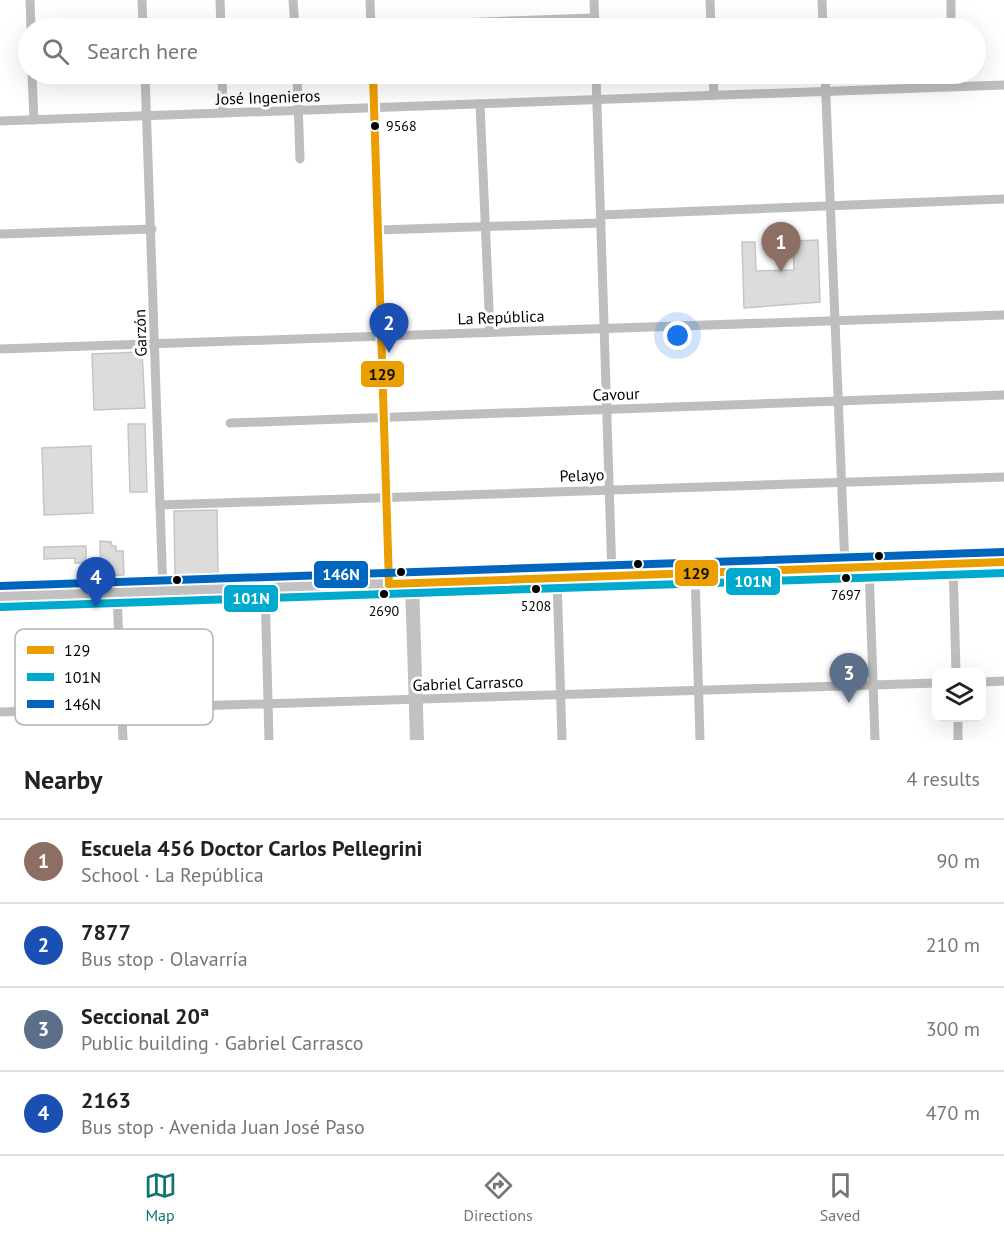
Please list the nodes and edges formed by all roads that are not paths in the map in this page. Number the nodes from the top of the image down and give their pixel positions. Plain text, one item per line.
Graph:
1 (30, 0) edge
2 (142, 0) edge
3 (220, 0) edge
4 (293, 0) edge
5 (370, 0) edge
6 (594, 0) edge
7 (710, 0) edge
8 (822, 0) edge
9 (951, 0) edge
10 (31, 18) edge
11 (143, 18) edge
12 (221, 18) edge
13 (294, 18) edge
14 (371, 18) edge
15 (594, 18) edge
16 (711, 18) edge
17 (823, 18) edge
18 (951, 18) edge
19 (32, 84) edge
20 (145, 84) edge
21 (222, 84) edge
22 (297, 84) edge
23 (373, 84) edge
24 (596, 84) edge
25 (713, 84) edge
26 (825, 84) edge
27 (1004, 85) edge
28 (953, 86) joint
29 (825, 91) junction
30 (714, 95) junction
31 (597, 100) junction
32 (480, 104) junction
33 (374, 108) junction
34 (298, 111) junction
35 (223, 113) junction
36 (147, 117) junction
37 (33, 120) junction
38 (0, 122) edge
39 (300, 159) dead end
40 (1004, 199) edge
41 (830, 206) junction
42 (601, 219) junction
43 (486, 226) junction
44 (152, 229) junction
45 (378, 230) junction
46 (0, 234) edge
47 (1004, 315) edge
48 (835, 321) junction
49 (604, 328) junction
50 (490, 332) junction
51 (381, 336) junction
52 (155, 344) junction
53 (0, 349) edge
54 (1004, 395) edge
55 (838, 402) junction
56 (607, 409) junction
57 (383, 418) junction
58 (230, 423) dead end
59 (1004, 477) edge
60 (841, 483) junction
61 (610, 490) junction
62 (386, 496) junction
63 (160, 505) junction
64 (1004, 561) edge
65 (953, 563) junction
66 (845, 567) junction
67 (869, 567) junction
68 (695, 573) junction
69 (612, 576) junction
70 (556, 578) junction
71 (412, 583) junction
72 (389, 584) junction
73 (265, 588) junction
74 (163, 592) junction
75 (117, 593) junction
76 (0, 597) edge
77 (119, 629) edge
78 (956, 668) edge
79 (1004, 681) edge
80 (986, 682) edge
81 (932, 683) edge
82 (873, 685) junction
83 (699, 690) junction
84 (560, 695) junction
85 (415, 699) junction
86 (268, 704) junction
87 (213, 706) edge
88 (0, 712) edge
89 (15, 712) edge
90 (958, 722) edge
91 (123, 725) edge
92 (123, 740) edge
93 (269, 740) edge
94 (417, 740) edge
95 (562, 740) edge
96 (700, 740) edge
97 (875, 740) edge
98 (958, 740) edge

1 - 10 street
2 - 11 street
3 - 12 street
4 - 13 street
5 - 14 street
6 - 15 street
7 - 16 street
8 - 17 street
9 - 18 street
19 - 37 street
20 - 36 street, Garzón
21 - 35 street
22 - 34 street
23 - 33 street
24 - 31 street
25 - 30 street
26 - 29 street
27 - 28 street, José Ingenieros
28 - 29 street, José Ingenieros
29 - 30 street, José Ingenieros
29 - 41 street
30 - 31 street, José Ingenieros
31 - 32 street, José Ingenieros
31 - 42 street
32 - 33 street, José Ingenieros
32 - 43 street
33 - 34 street, José Ingenieros
33 - 45 street
34 - 35 street, José Ingenieros
34 - 39 street
35 - 36 street, José Ingenieros
36 - 37 street, José Ingenieros
36 - 44 street, Garzón
37 - 38 street, José Ingenieros
40 - 41 street
41 - 42 street
41 - 48 street
42 - 43 street
42 - 49 street
43 - 45 street
43 - 50 street
44 - 46 street
44 - 52 street, Garzón
45 - 51 street
47 - 48 street, La República
48 - 49 street, La República
48 - 55 street
49 - 50 street, La República
49 - 56 street
50 - 51 street, La República
51 - 52 street, La República
51 - 57 street
52 - 53 street, La República
52 - 63 street, Garzón
54 - 55 street, Cavour
55 - 56 street, Cavour
55 - 60 street
56 - 57 street, Cavour
56 - 61 street
57 - 58 street, Cavour
57 - 62 street
59 - 60 street, Pelayo
60 - 61 street, Pelayo
60 - 66 street
61 - 62 street, Pelayo
61 - 69 street
62 - 63 street, Pelayo
62 - 72 street
63 - 74 street, Garzón
64 - 65 main road
65 - 67 main road
65 - 78 street
66 - 67 main road
66 - 68 main road
67 - 82 street
68 - 69 main road
68 - 83 street
69 - 70 main road
70 - 71 main road
70 - 84 street
71 - 72 main road
71 - 85 main road
72 - 73 main road
73 - 74 main road
73 - 86 street
74 - 75 main road
75 - 76 main road
75 - 77 street
79 - 80 street
81 - 82 street, Gabriel Carrasco
82 - 83 street, Gabriel Carrasco
82 - 97 street
83 - 84 street, Gabriel Carrasco
83 - 96 street
84 - 85 street, Gabriel Carrasco
84 - 95 street
85 - 86 street, Gabriel Carrasco
85 - 94 main road
86 - 87 street, Gabriel Carrasco
86 - 93 street
88 - 89 street, Gabriel Carrasco
90 - 98 street
91 - 92 street

